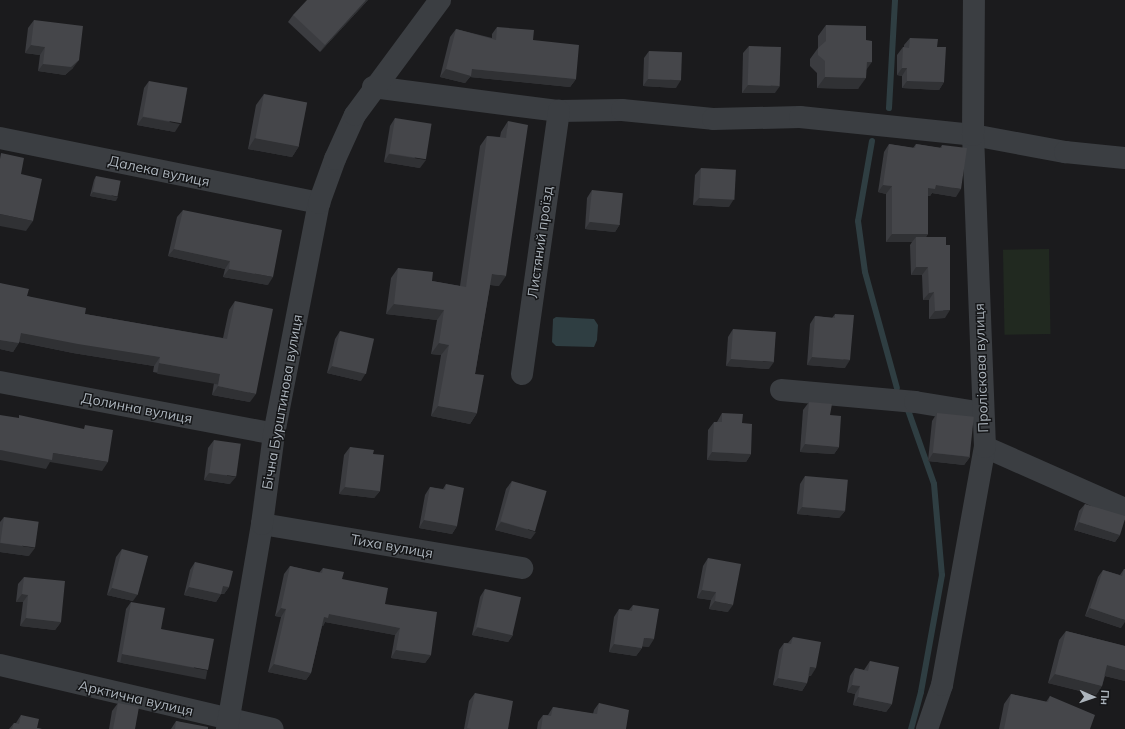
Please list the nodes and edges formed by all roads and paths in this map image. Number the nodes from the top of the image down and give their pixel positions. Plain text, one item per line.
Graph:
1 (440, 0) edge
2 (974, 0) edge
3 (374, 87) junction
4 (559, 111) junction
5 (973, 135) junction
6 (0, 138) edge
7 (1125, 158) edge
8 (319, 203) junction
9 (522, 374) dead end
10 (0, 382) edge
11 (781, 390) dead end
12 (983, 413) junction
13 (274, 434) junction
14 (984, 447) junction
15 (1125, 509) edge
16 (262, 524) junction
17 (522, 568) dead end
18 (0, 665) edge
19 (228, 724) edge
20 (273, 729) edge
21 (927, 729) edge

1 - 3 street, Бічна Бурштинова вулиця
2 - 5 street, Проліскова вулиця
3 - 4 street
3 - 8 street, Бічна Бурштинова вулиця
4 - 5 street
4 - 9 street, Листяний проїзд
5 - 7 street
5 - 12 street, Проліскова вулиця
6 - 8 street, Далека вулиця
8 - 13 street, Бічна Бурштинова вулиця
10 - 13 street, Долинна вулиця
11 - 12 street
12 - 14 street, Проліскова вулиця
13 - 16 street, Бічна Бурштинова вулиця
14 - 15 street
14 - 21 street, Проліскова вулиця
16 - 17 street, Тиха вулиця
16 - 19 street, Бічна Бурштинова вулиця
18 - 19 street, Арктична вулиця
19 - 20 street, Арктична вулиця

